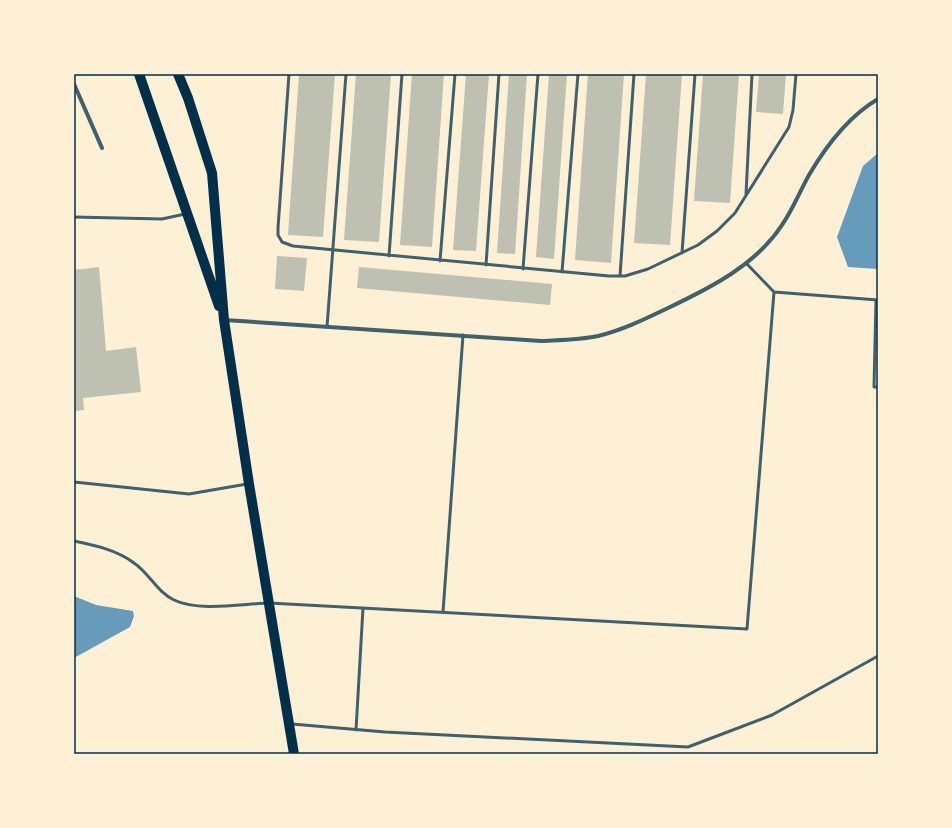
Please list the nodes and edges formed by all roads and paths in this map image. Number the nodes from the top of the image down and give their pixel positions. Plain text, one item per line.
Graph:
1 (139, 74) edge
2 (178, 74) edge
3 (289, 74) edge
4 (346, 74) edge
5 (402, 74) edge
6 (454, 74) edge
7 (499, 74) edge
8 (538, 74) edge
9 (578, 74) edge
10 (634, 74) edge
11 (695, 74) edge
12 (752, 74) edge
13 (796, 74) edge
14 (74, 84) edge
15 (878, 99) edge
16 (102, 148) dead end
17 (746, 196) junction
18 (187, 213) junction
19 (74, 217) edge
20 (333, 250) junction
21 (682, 253) junction
22 (389, 256) junction
23 (440, 261) junction
24 (746, 263) junction
25 (486, 265) junction
26 (524, 269) junction
27 (562, 272) junction
28 (620, 276) junction
29 (774, 292) junction
30 (877, 300) edge
31 (224, 320) junction
32 (327, 327) junction
33 (463, 335) junction
34 (878, 388) edge
35 (74, 482) edge
36 (249, 484) junction
37 (74, 541) edge
38 (269, 603) junction
39 (363, 608) junction
40 (443, 612) junction
41 (878, 656) edge
42 (289, 724) junction
43 (356, 730) junction
44 (294, 754) edge

1 - 18 main road
2 - 31 main road
3 - 20 lane
4 - 20 lane
5 - 22 lane
6 - 23 lane
7 - 25 lane
8 - 26 lane
9 - 27 lane
10 - 28 lane
11 - 21 lane
12 - 17 lane
13 - 17 lane
14 - 16 street
15 - 24 street
17 - 21 lane
18 - 19 lane
18 - 31 main road
20 - 22 lane
20 - 32 lane
21 - 28 lane
22 - 23 lane
23 - 25 lane
24 - 29 lane
24 - 33 street
25 - 26 lane
26 - 27 lane
27 - 28 lane
29 - 30 lane
29 - 40 lane
30 - 34 lane
31 - 32 street
31 - 36 main road
32 - 33 street
33 - 40 lane
35 - 36 lane
36 - 38 main road
37 - 38 lane
38 - 39 lane
38 - 42 main road
39 - 40 lane
39 - 43 lane
41 - 43 lane
42 - 43 lane
42 - 44 main road

